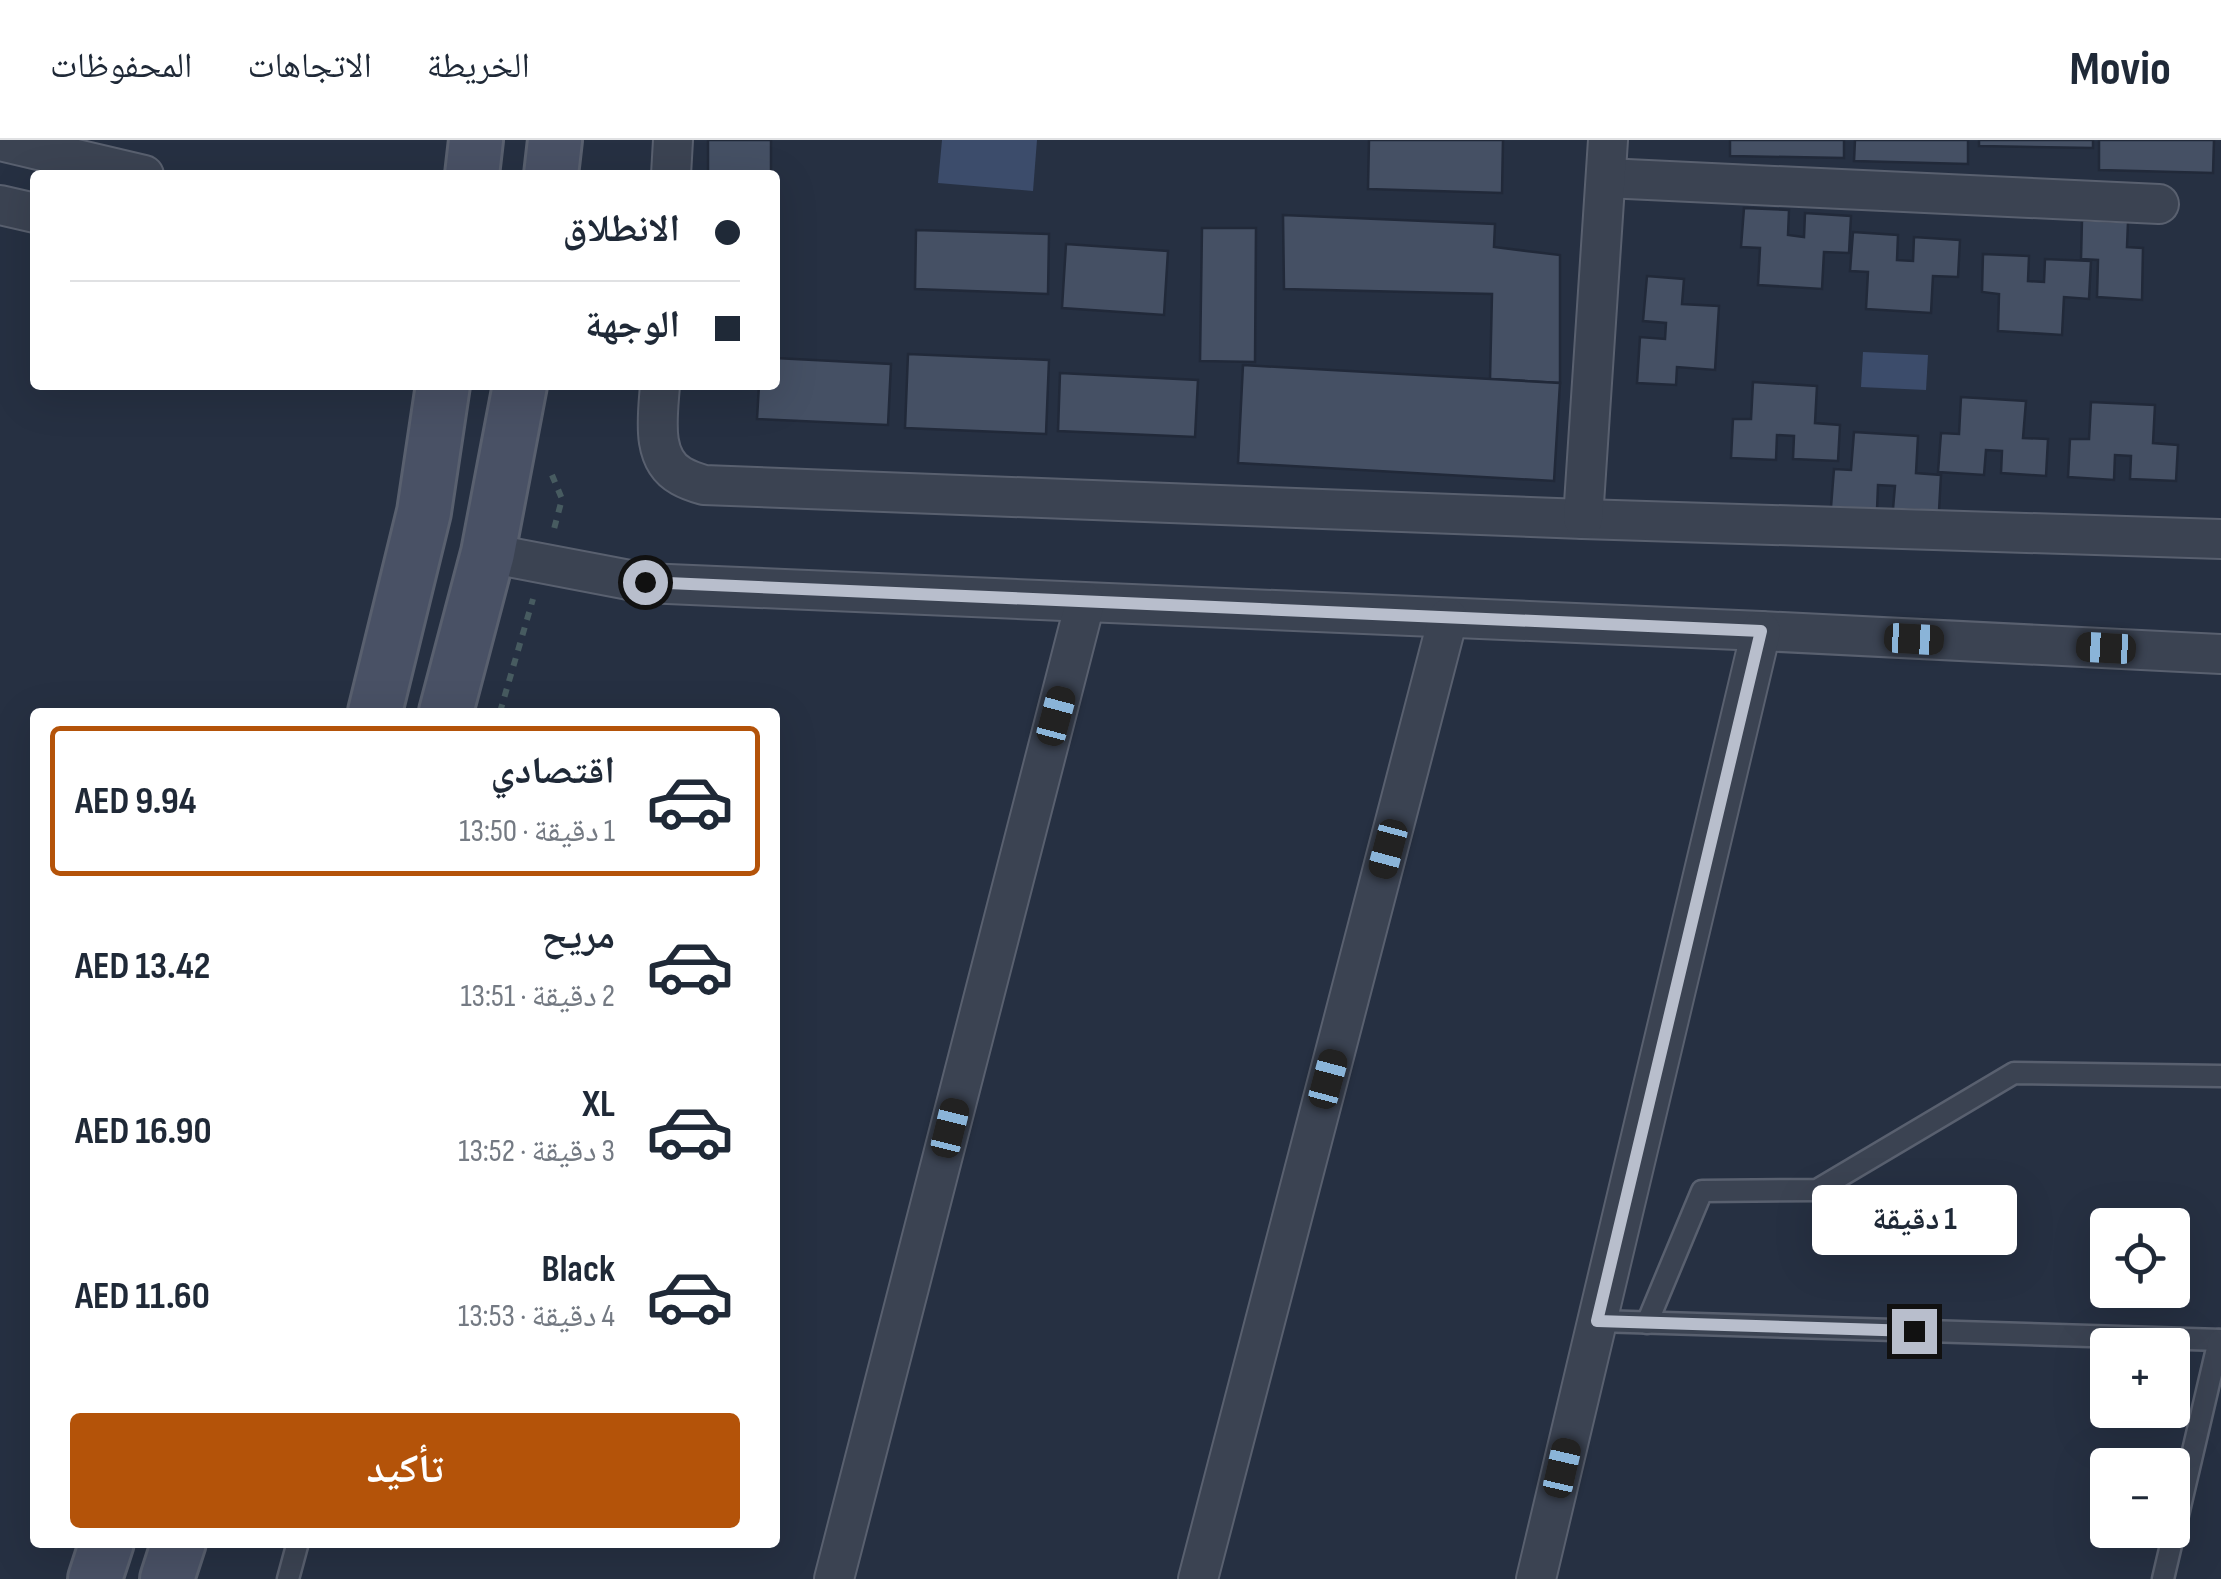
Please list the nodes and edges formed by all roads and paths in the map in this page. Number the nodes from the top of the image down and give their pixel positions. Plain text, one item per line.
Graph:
1 (0, 140) edge
2 (476, 140) edge
3 (555, 140) edge
4 (673, 140) edge
5 (1608, 140) edge
6 (123, 170) edge
7 (473, 170) edge
8 (552, 170) edge
9 (671, 170) edge
10 (1606, 178) junction
11 (2159, 204) dead end
12 (0, 205) edge
13 (30, 213) edge
14 (442, 390) edge
15 (519, 390) edge
16 (660, 390) edge
17 (1583, 519) junction
18 (2221, 539) edge
19 (488, 553) junction
20 (1085, 603) junction
21 (1448, 618) junction
22 (1761, 631) junction
23 (2221, 654) edge
24 (377, 708) edge
25 (447, 708) edge
26 (2221, 1076) edge
27 (1597, 1321) junction
28 (1647, 1323) junction
29 (2220, 1340) edge
30 (105, 1548) edge
31 (176, 1548) edge
32 (296, 1548) edge
33 (94, 1579) edge
34 (166, 1579) edge
35 (288, 1579) edge
36 (834, 1579) edge
37 (1198, 1579) edge
38 (1536, 1579) edge
39 (2163, 1579) edge

1 - 6 street
2 - 7 main road
3 - 8 main road
4 - 9 street
5 - 10 street
10 - 11 street
10 - 17 street
12 - 13 street
14 - 24 main road
15 - 19 main road
16 - 17 street
17 - 18 street
19 - 20 street
19 - 25 main road
20 - 21 street
20 - 36 street
21 - 22 street
21 - 37 street
22 - 23 street
22 - 27 street
26 - 28 lane
27 - 28 lane
27 - 38 street
28 - 29 lane
29 - 39 lane
30 - 33 main road
31 - 34 main road
32 - 35 lane

